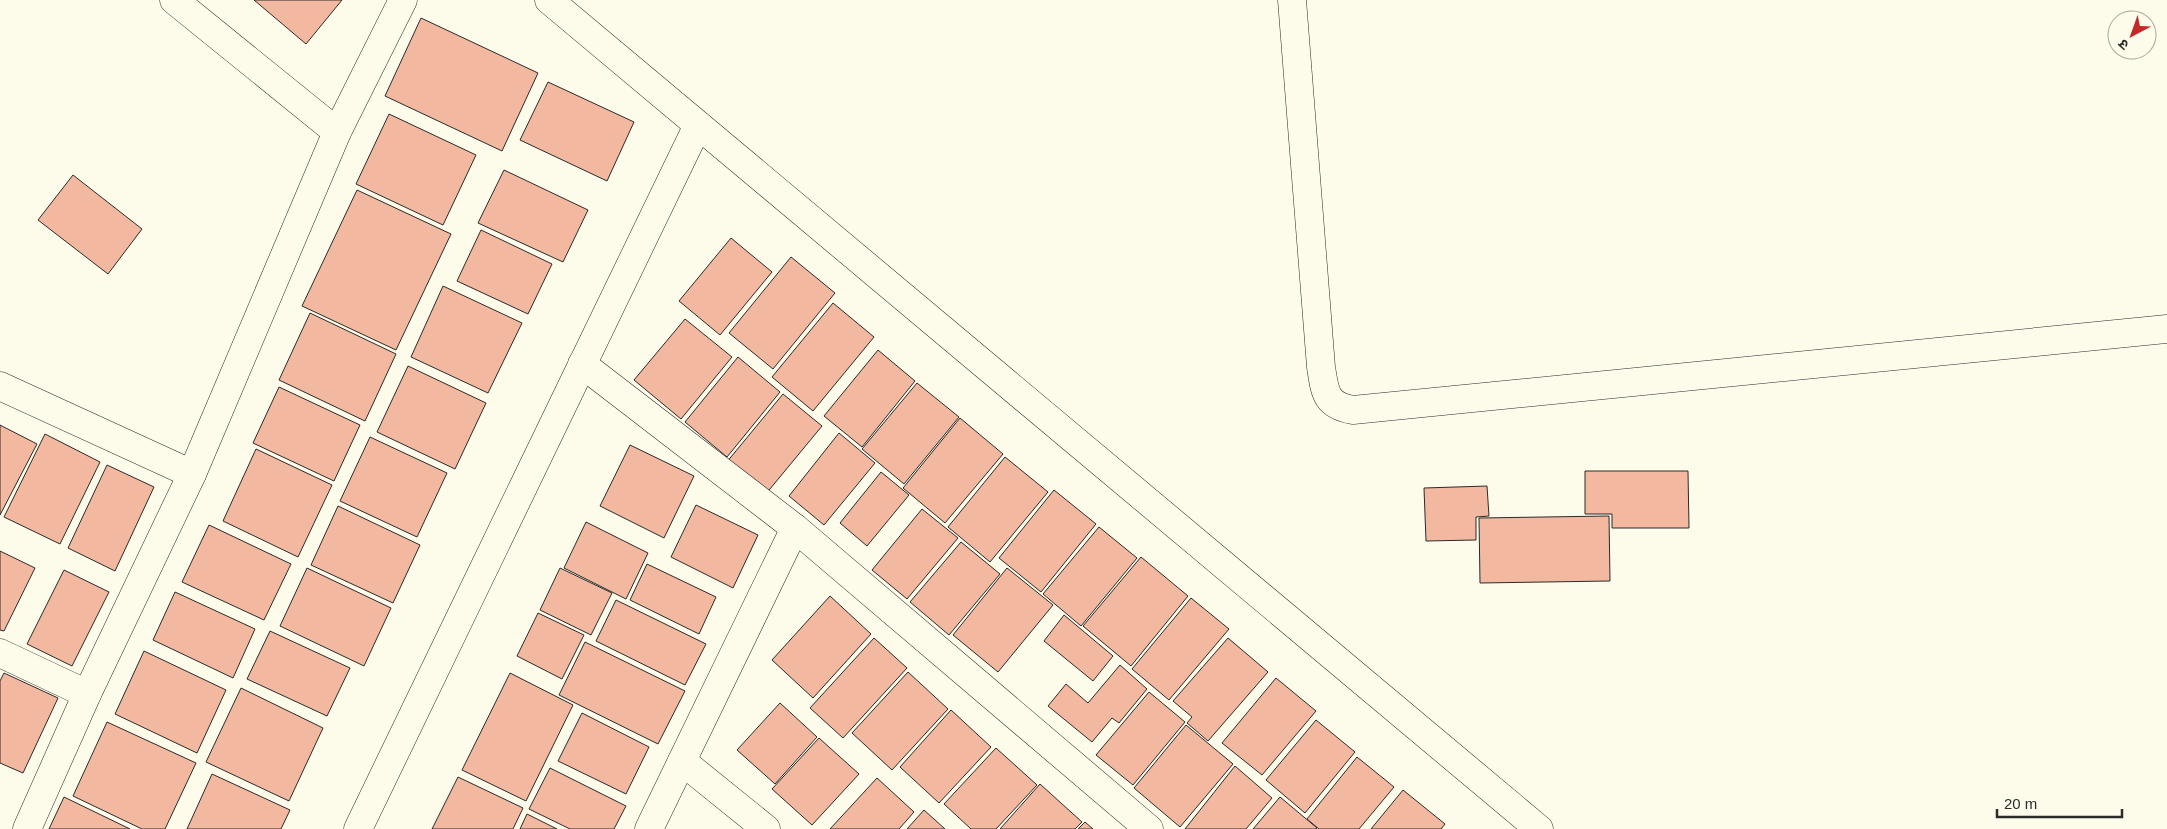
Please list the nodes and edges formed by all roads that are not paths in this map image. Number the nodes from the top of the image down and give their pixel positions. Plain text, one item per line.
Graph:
1 (174, 0) edge
2 (403, 0) edge
3 (549, 0) edge
4 (1292, 0) edge
5 (698, 125) junction
6 (337, 132) junction
7 (2167, 329) edge
8 (582, 364) junction
9 (0, 386) edge
10 (192, 474) junction
11 (795, 528) junction
12 (0, 653) edge
13 (87, 694) junction
14 (682, 761) junction
15 (27, 829) edge
16 (358, 829) edge
17 (649, 829) edge
18 (766, 829) edge
19 (1150, 829) edge
20 (1539, 829) edge

1 - 6 street
2 - 6 street
3 - 5 street
4 - 7 street
5 - 8 street
5 - 20 street
6 - 10 street
8 - 11 street
8 - 16 street
9 - 10 street
10 - 13 street
11 - 14 street
11 - 19 street
12 - 13 street
13 - 15 street
14 - 17 street
14 - 18 street

